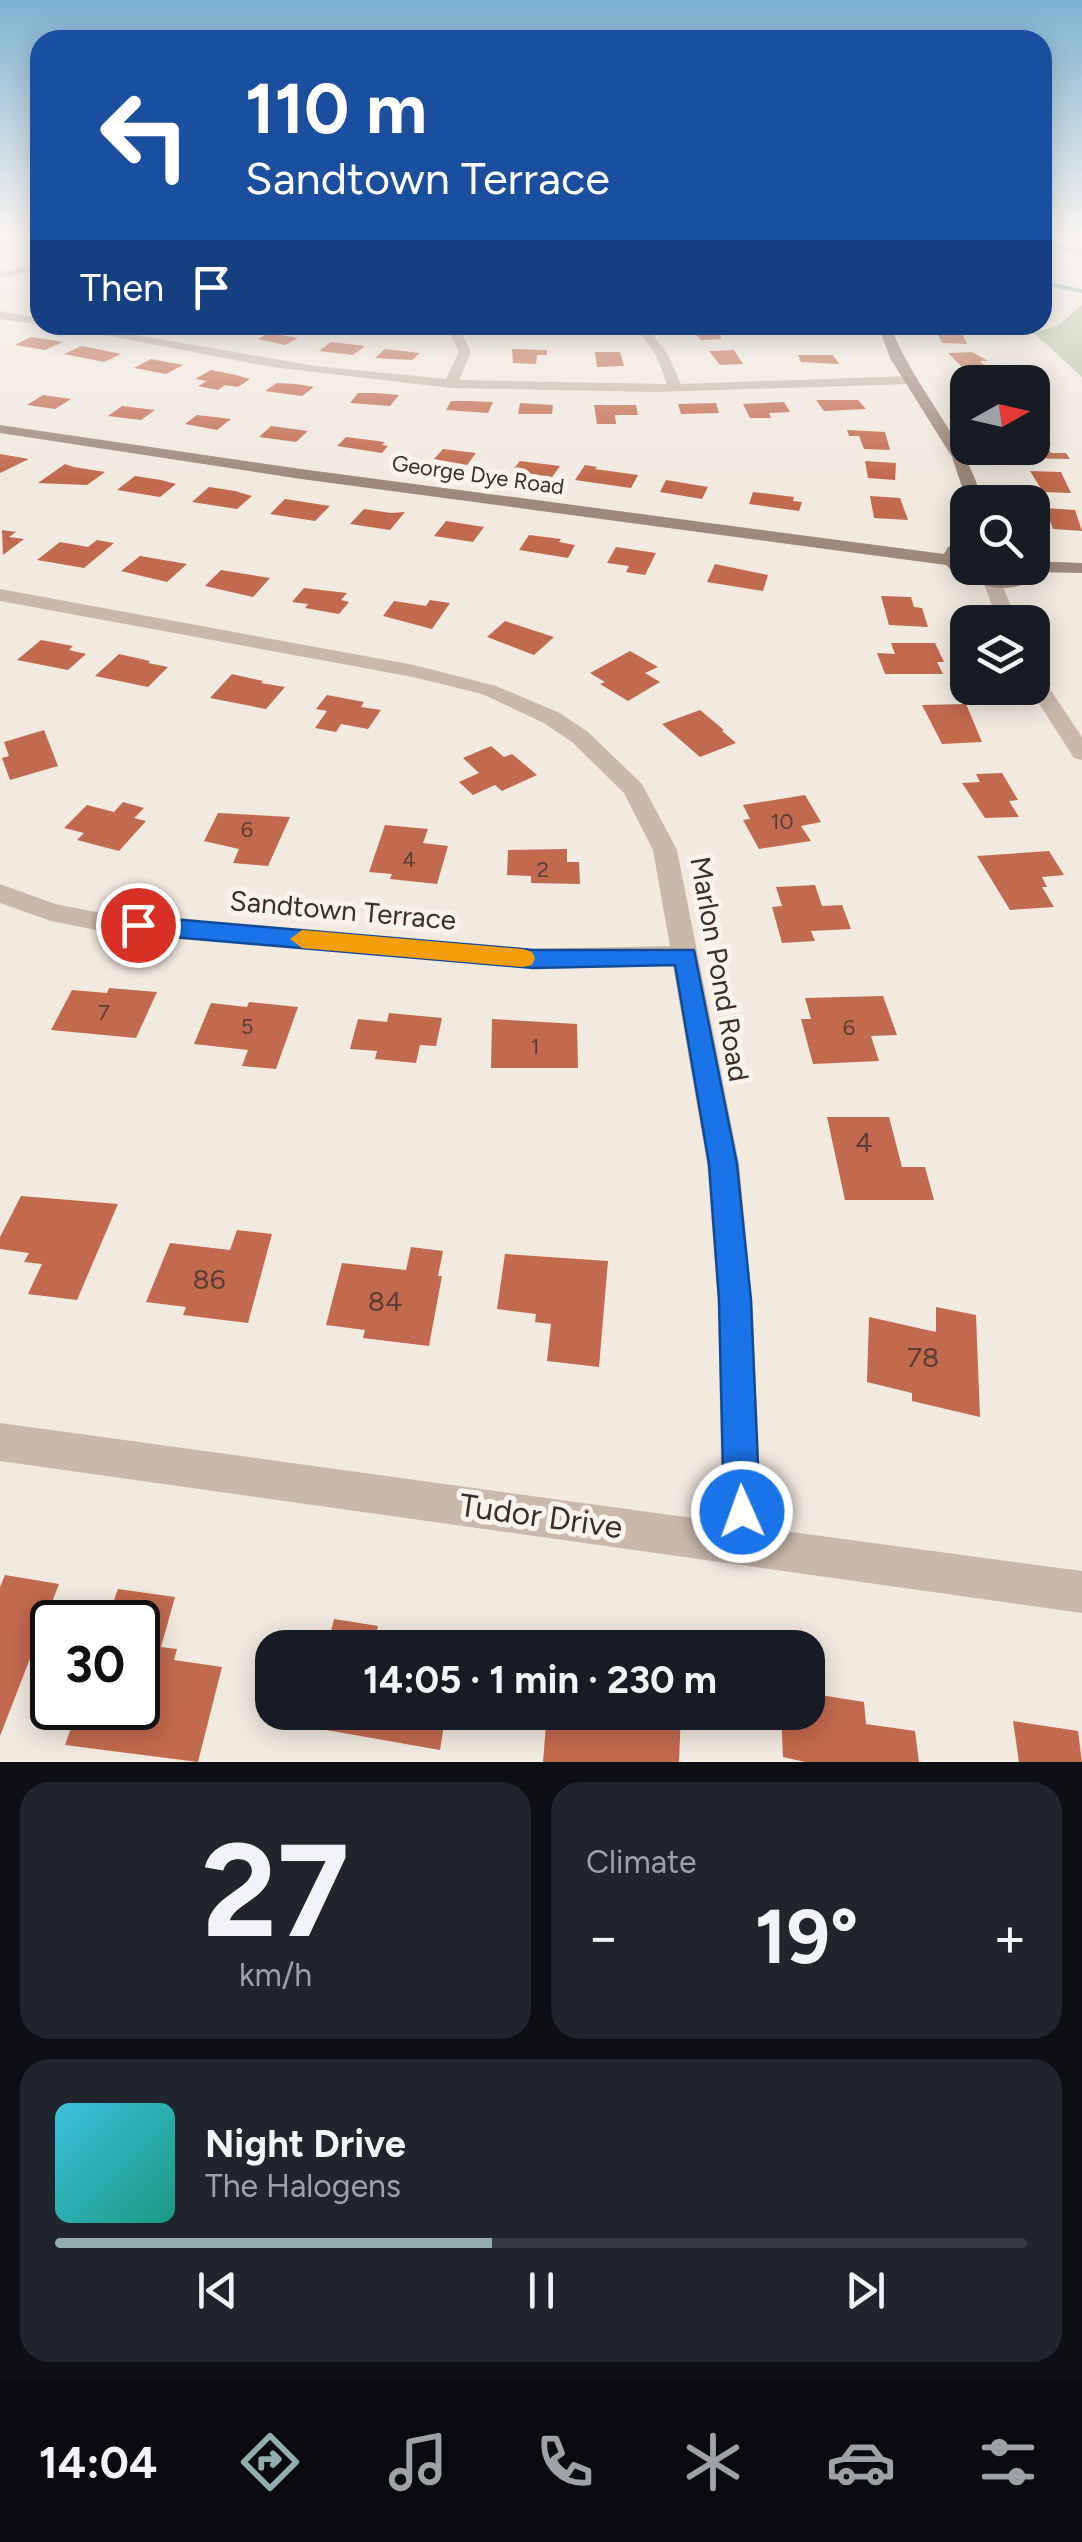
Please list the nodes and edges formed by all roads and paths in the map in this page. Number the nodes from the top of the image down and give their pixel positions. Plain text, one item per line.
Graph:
1 (1, 315) edge
2 (30, 320) edge
3 (112, 335) edge
4 (457, 335) edge
5 (647, 335) edge
6 (888, 335) edge
7 (911, 380) junction
8 (451, 384) junction
9 (676, 388) junction
10 (0, 429) edge
11 (969, 485) edge
12 (950, 560) edge
13 (1050, 567) edge
14 (1082, 568) edge
15 (0, 595) edge
16 (1050, 705) edge
17 (1082, 754) edge
18 (0, 893) edge
19 (686, 956) junction
20 (0, 1442) edge
21 (743, 1544) junction
22 (1082, 1592) edge

1 - 2 street
3 - 8 street
4 - 8 street
5 - 9 street
6 - 7 street
7 - 9 street
7 - 11 street
8 - 9 street
10 - 12 street, George Dye Road
13 - 14 street
15 - 19 street, Marlon Pond Road
16 - 17 street
18 - 19 street, Sandtown Terrace
19 - 21 street, Marlon Pond Road
20 - 21 street, Tudor Drive
21 - 22 street, Tudor Drive

